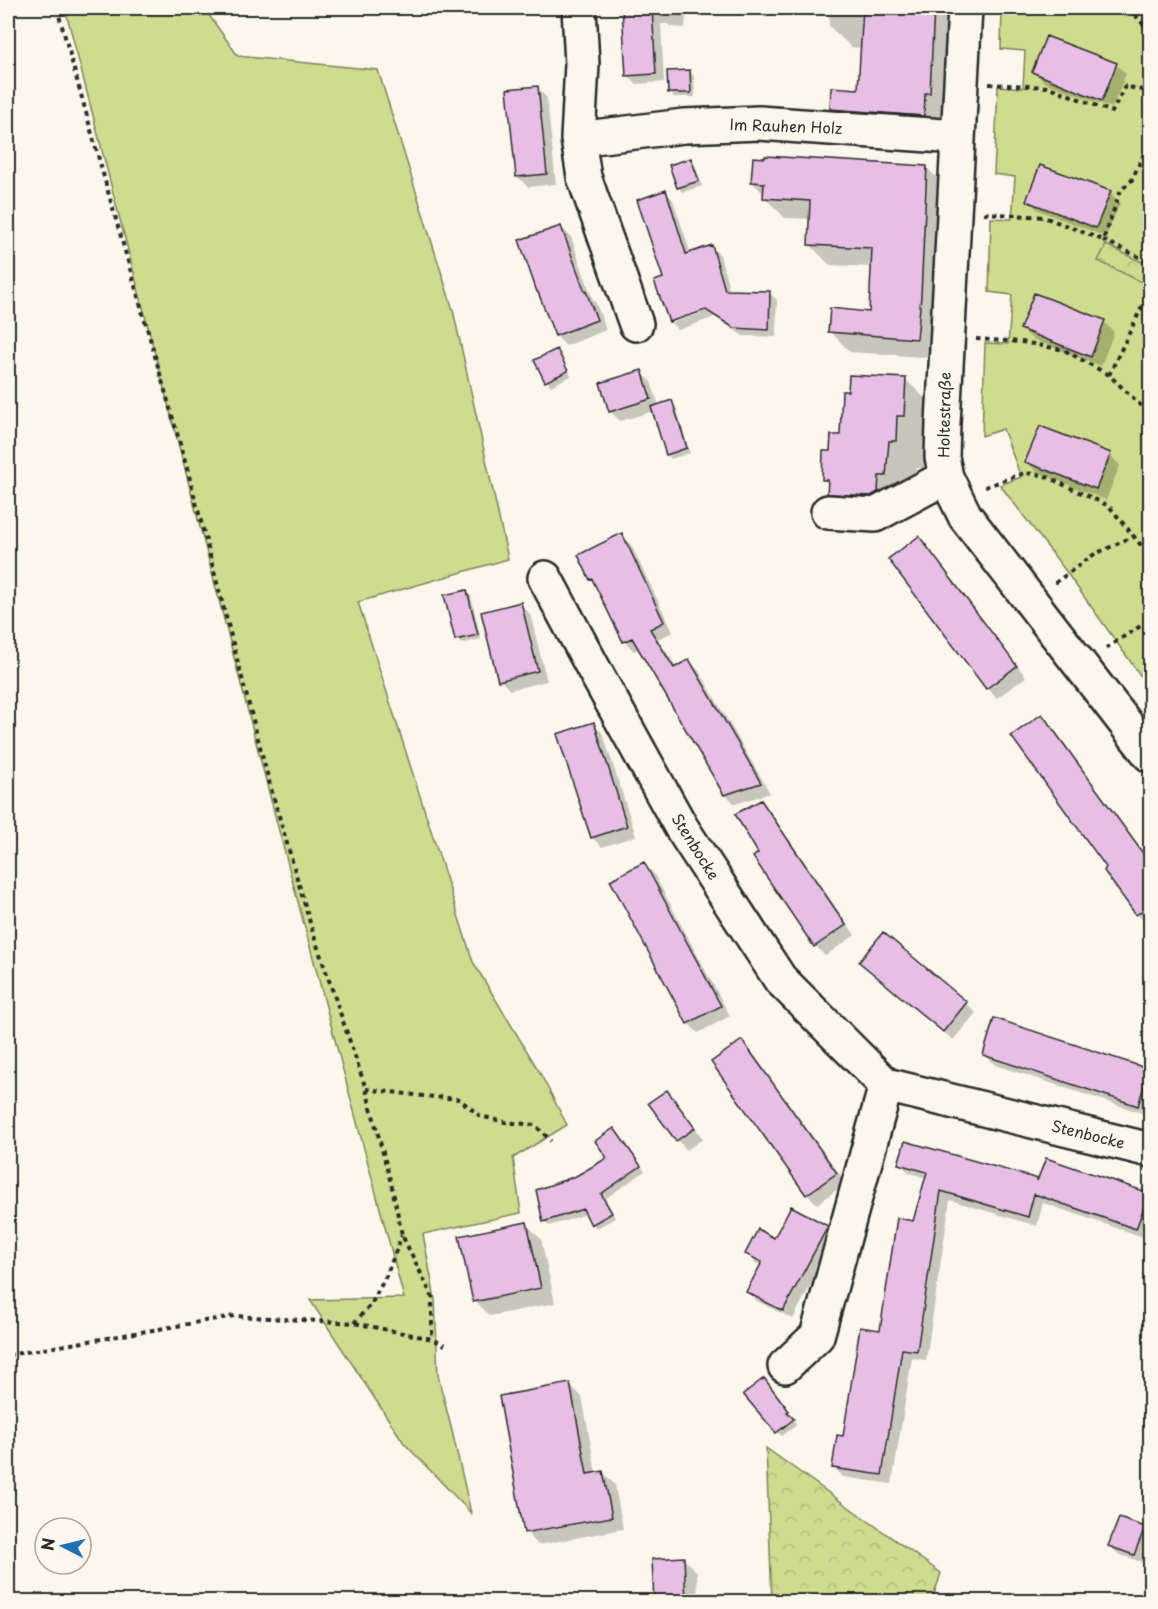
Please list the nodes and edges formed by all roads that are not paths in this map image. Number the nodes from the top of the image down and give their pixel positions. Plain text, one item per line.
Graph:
1 (579, 8) edge
2 (965, 8) edge
3 (958, 136) junction
4 (578, 139) junction
5 (636, 324) dead end
6 (951, 487) junction
7 (828, 512) dead end
8 (545, 578) dead end
9 (1150, 755) edge
10 (886, 1085) junction
11 (1150, 1150) edge
12 (785, 1366) dead end

1 - 4 street
2 - 3 street, Holtestraße
3 - 4 street, Im Rauhen Holz
3 - 6 street, Holtestraße
4 - 5 street
6 - 7 street
6 - 9 street, Holtestraße
8 - 10 street, Stenbocke
10 - 11 street, Stenbocke
10 - 12 street

